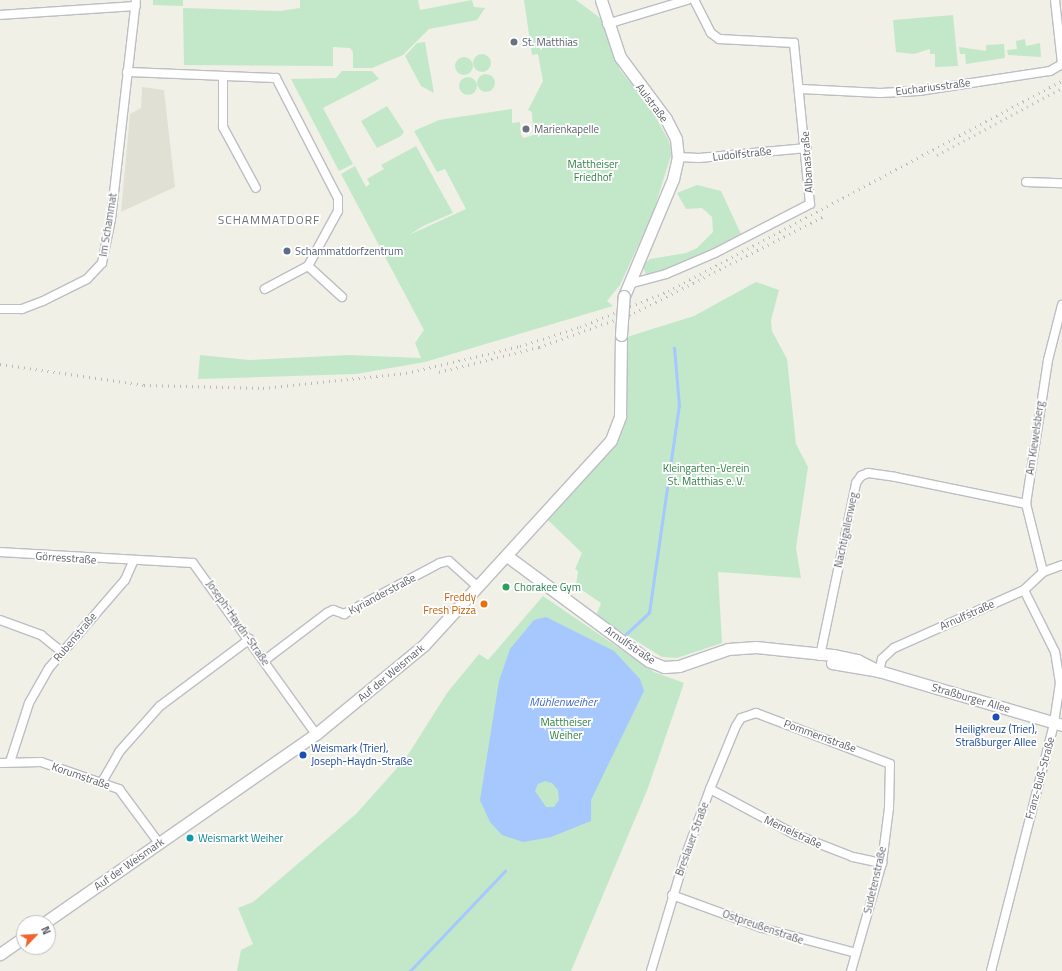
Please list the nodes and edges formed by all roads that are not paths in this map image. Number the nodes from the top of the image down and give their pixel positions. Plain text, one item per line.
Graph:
1 (601, 0) edge
2 (687, 0) edge
3 (694, 0) edge
4 (1054, 0) edge
5 (670, 2) edge
6 (136, 3) edge
7 (0, 15) edge
8 (608, 24) junction
9 (1062, 64) edge
10 (127, 72) junction
11 (222, 77) junction
12 (801, 89) junction
13 (807, 148) junction
14 (678, 157) junction
15 (1026, 182) dead end
16 (1062, 183) edge
17 (256, 188) dead end
18 (308, 266) junction
19 (629, 284) junction
20 (265, 289) dead end
21 (342, 297) dead end
22 (1062, 305) edge
23 (0, 309) edge
24 (621, 335) joint
25 (1026, 504) junction
26 (0, 552) edge
27 (507, 556) junction
28 (133, 562) junction
29 (1062, 565) edge
30 (1043, 572) junction
31 (479, 588) junction
32 (1024, 590) junction
33 (0, 620) edge
34 (250, 639) junction
35 (61, 651) junction
36 (820, 656) junction
37 (265, 660) junction
38 (879, 671) junction
39 (748, 714) joint
40 (1058, 724) edge
41 (316, 734) junction
42 (10, 762) junction
43 (0, 763) edge
44 (890, 764) joint
45 (102, 782) junction
46 (710, 789) junction
47 (159, 843) junction
48 (882, 863) junction
49 (672, 895) junction
50 (56, 915) edge
51 (16, 943) edge
52 (856, 953) junction
53 (0, 954) edge
54 (651, 971) edge
55 (851, 971) edge
56 (991, 971) edge

1 - 8 street, Aulstraße
2 - 5 street
3 - 12 street, Albanastraße
4 - 9 street
5 - 8 street
6 - 7 street
6 - 10 street, Im Schammat
8 - 14 street, Aulstraße
9 - 12 street, Euchariusstraße
10 - 11 street
10 - 23 street, Im Schammat
11 - 17 street
11 - 18 street
12 - 13 street, Albanastraße
13 - 14 street, Ludolfstraße
13 - 19 street, Albanastraße
14 - 19 street, Aulstraße
15 - 16 street
18 - 20 street
18 - 21 street
19 - 24 street, Aulstraße, bridge
22 - 25 street, Am Kiewelsberg
24 - 27 street, Auf der Weismark
25 - 30 street, Am Kiewelsberg
25 - 36 street, Nachtigallenweg
26 - 28 street, Görresstraße
27 - 31 street, Auf der Weismark
27 - 36 street, Arnulfstraße
28 - 34 street, Joseph-Haydn-Straße
28 - 35 street, Rubenstraße
29 - 30 street, Arnulfstraße
30 - 32 street, Arnulfstraße
31 - 37 street, Kyrianderstraße
31 - 41 street, Auf der Weismark
32 - 38 street, Arnulfstraße
32 - 40 street, Franz-Buß-Straße
33 - 35 street
34 - 37 street, Joseph-Haydn-Straße
34 - 45 street
35 - 42 street, Rubenstraße
36 - 38 street, Arnulfstraße
37 - 41 street, Joseph-Haydn-Straße
38 - 40 street, Straßburger Allee
39 - 44 street, Pommernstraße
39 - 46 street, Breslauer Straße
40 - 56 street, Franz-Buß-Straße
41 - 47 street, Auf der Weismark
42 - 43 street, Korumstraße
42 - 45 street, Korumstraße
44 - 48 street, Sudetenstraße
45 - 47 street, Korumstraße
46 - 48 street, Memelstraße
46 - 49 street, Breslauer Straße
47 - 50 street, Auf der Weismark
48 - 52 street, Sudetenstraße
49 - 52 street, Ostpreußenstraße
49 - 54 street, Breslauer Straße
51 - 53 street
52 - 55 street, Sudetenstraße

